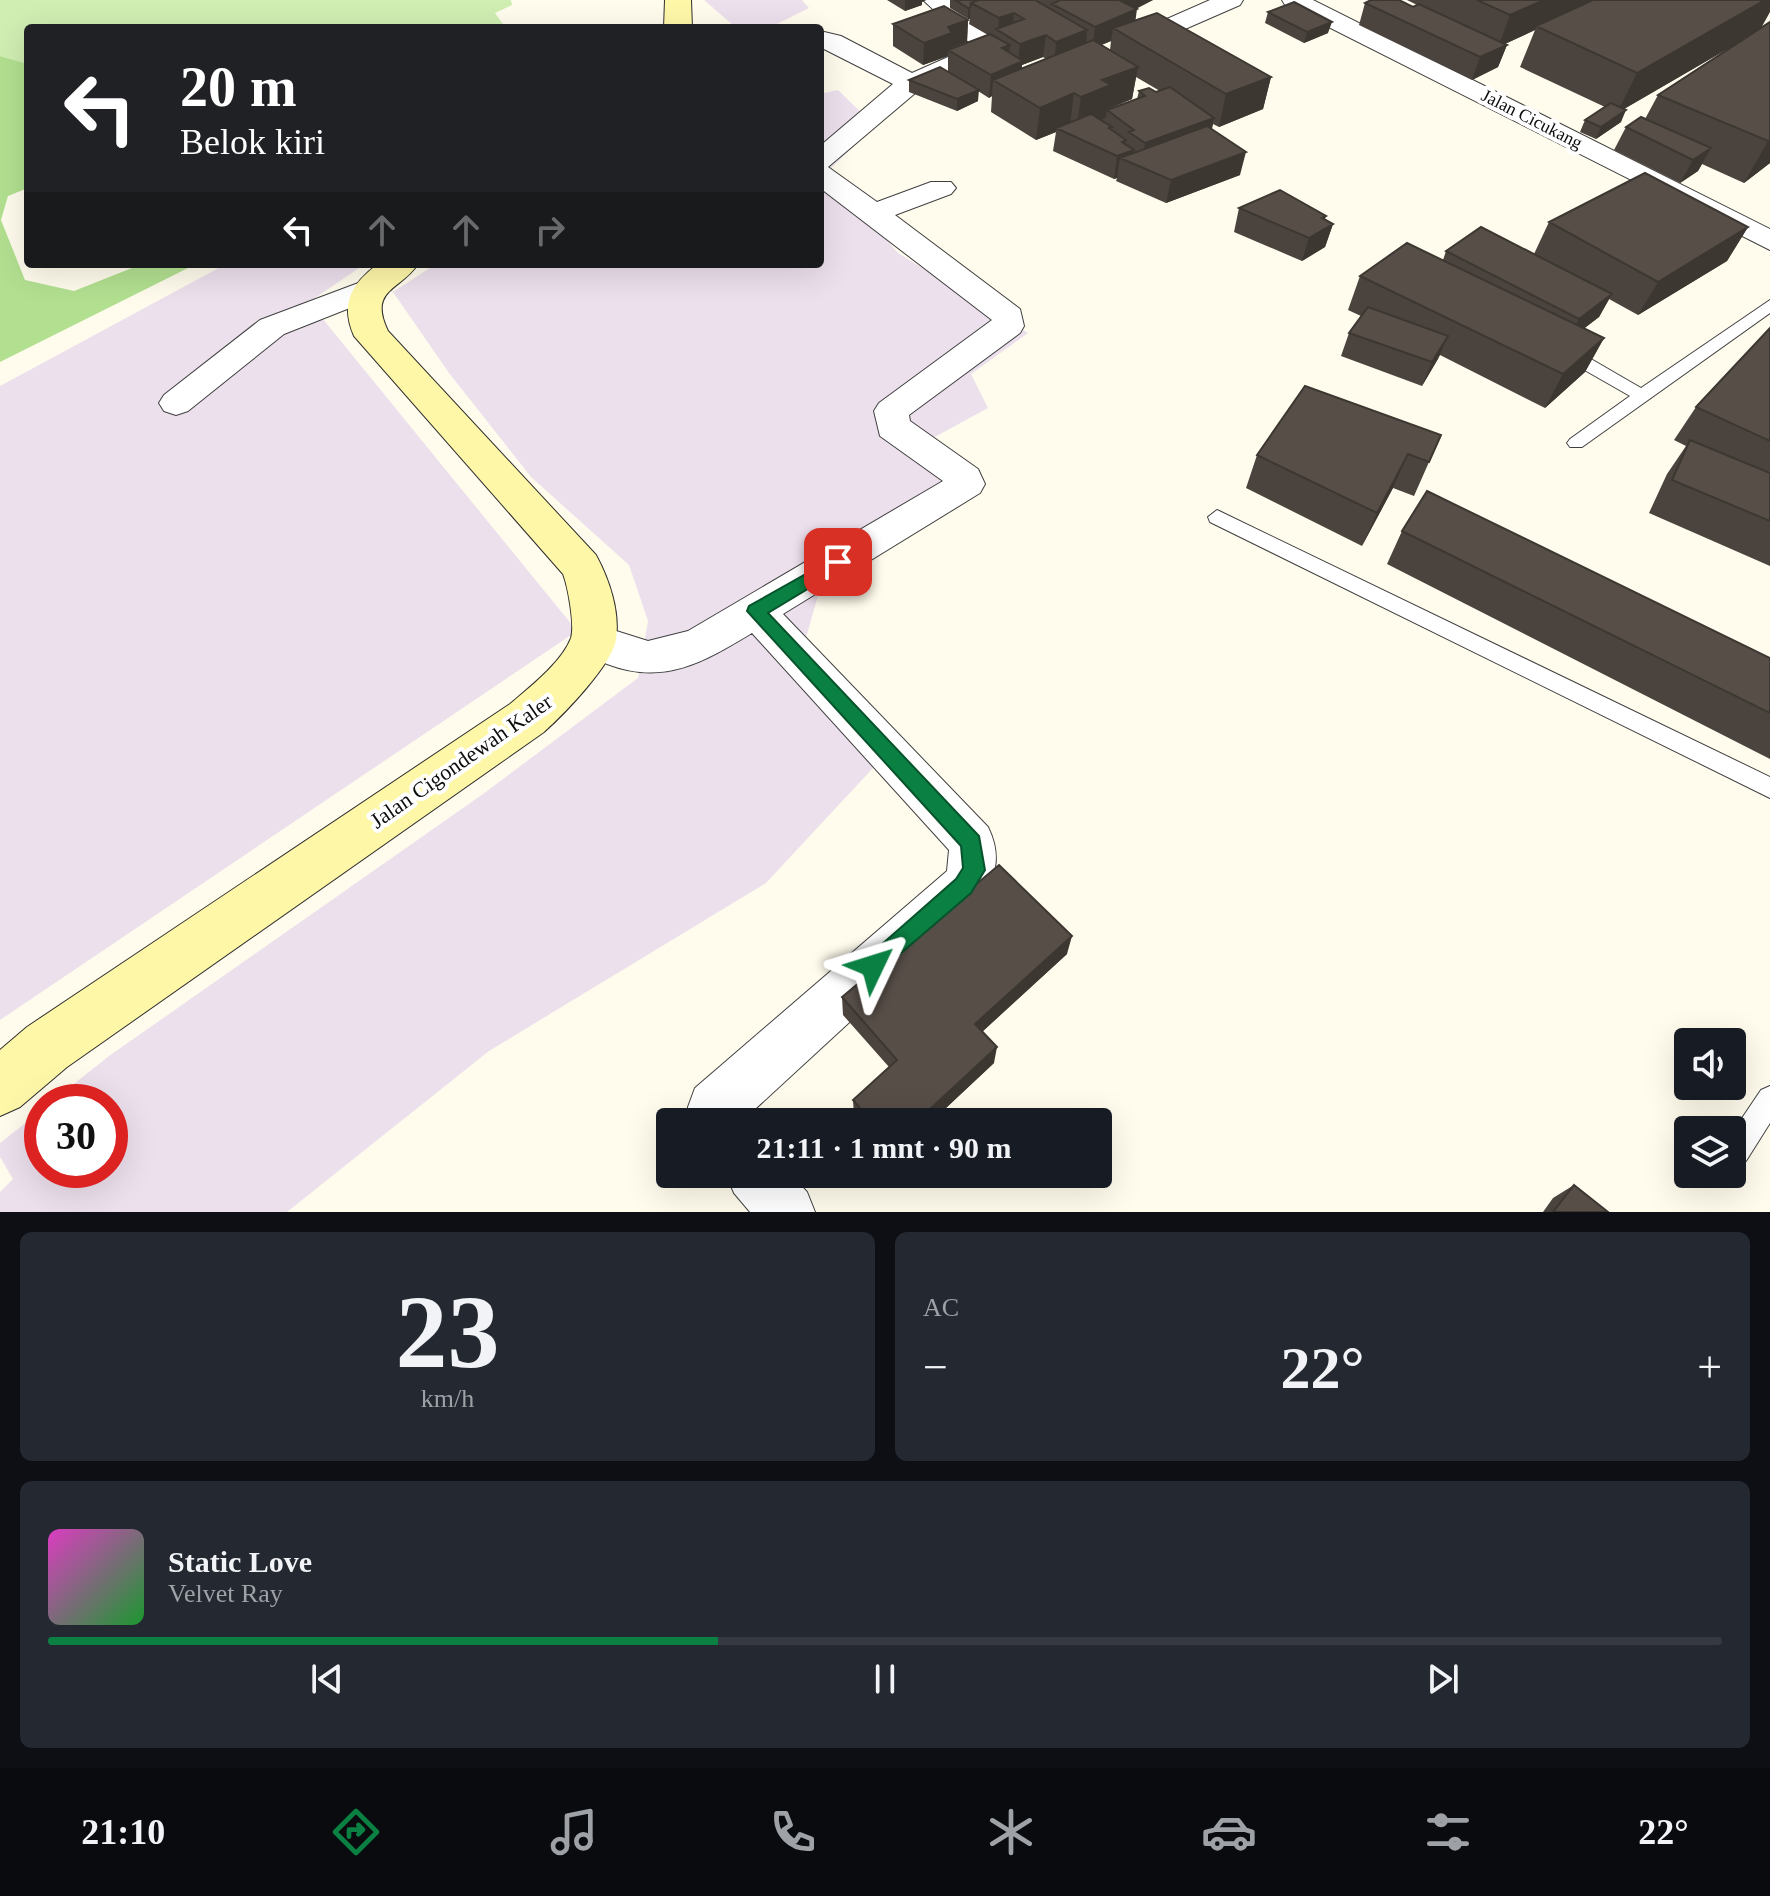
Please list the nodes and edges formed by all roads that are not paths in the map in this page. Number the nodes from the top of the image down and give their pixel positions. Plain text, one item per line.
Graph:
1 (935, 0) edge
2 (1231, 0) edge
3 (1294, 0) edge
4 (824, 40) edge
5 (1101, 56) edge
6 (911, 83) junction
7 (824, 158) edge
8 (824, 177) edge
9 (941, 188) dead end
10 (873, 213) junction
11 (1770, 241) edge
12 (396, 268) edge
13 (369, 289) junction
14 (1770, 305) edge
15 (1551, 343) edge
16 (1642, 396) junction
17 (176, 403) dead end
18 (1576, 443) dead end
19 (1217, 517) dead end
20 (756, 611) junction
21 (594, 640) junction
22 (1770, 788) edge
23 (0, 1087) edge
24 (1770, 1099) edge
25 (714, 1108) edge
26 (1746, 1136) edge
27 (766, 1188) edge
28 (787, 1212) edge

1 - 6 street
2 - 5 street
3 - 11 street, Jalan Cicukang
4 - 6 street
6 - 7 street
8 - 10 street
9 - 10 street
10 - 20 street
12 - 13 main road
13 - 17 street
13 - 21 main road
14 - 16 lane
15 - 16 lane
16 - 18 lane
19 - 22 lane
20 - 21 street
20 - 25 street
21 - 23 main road, Jalan Cigondewah Kaler
24 - 26 lane
27 - 28 street

